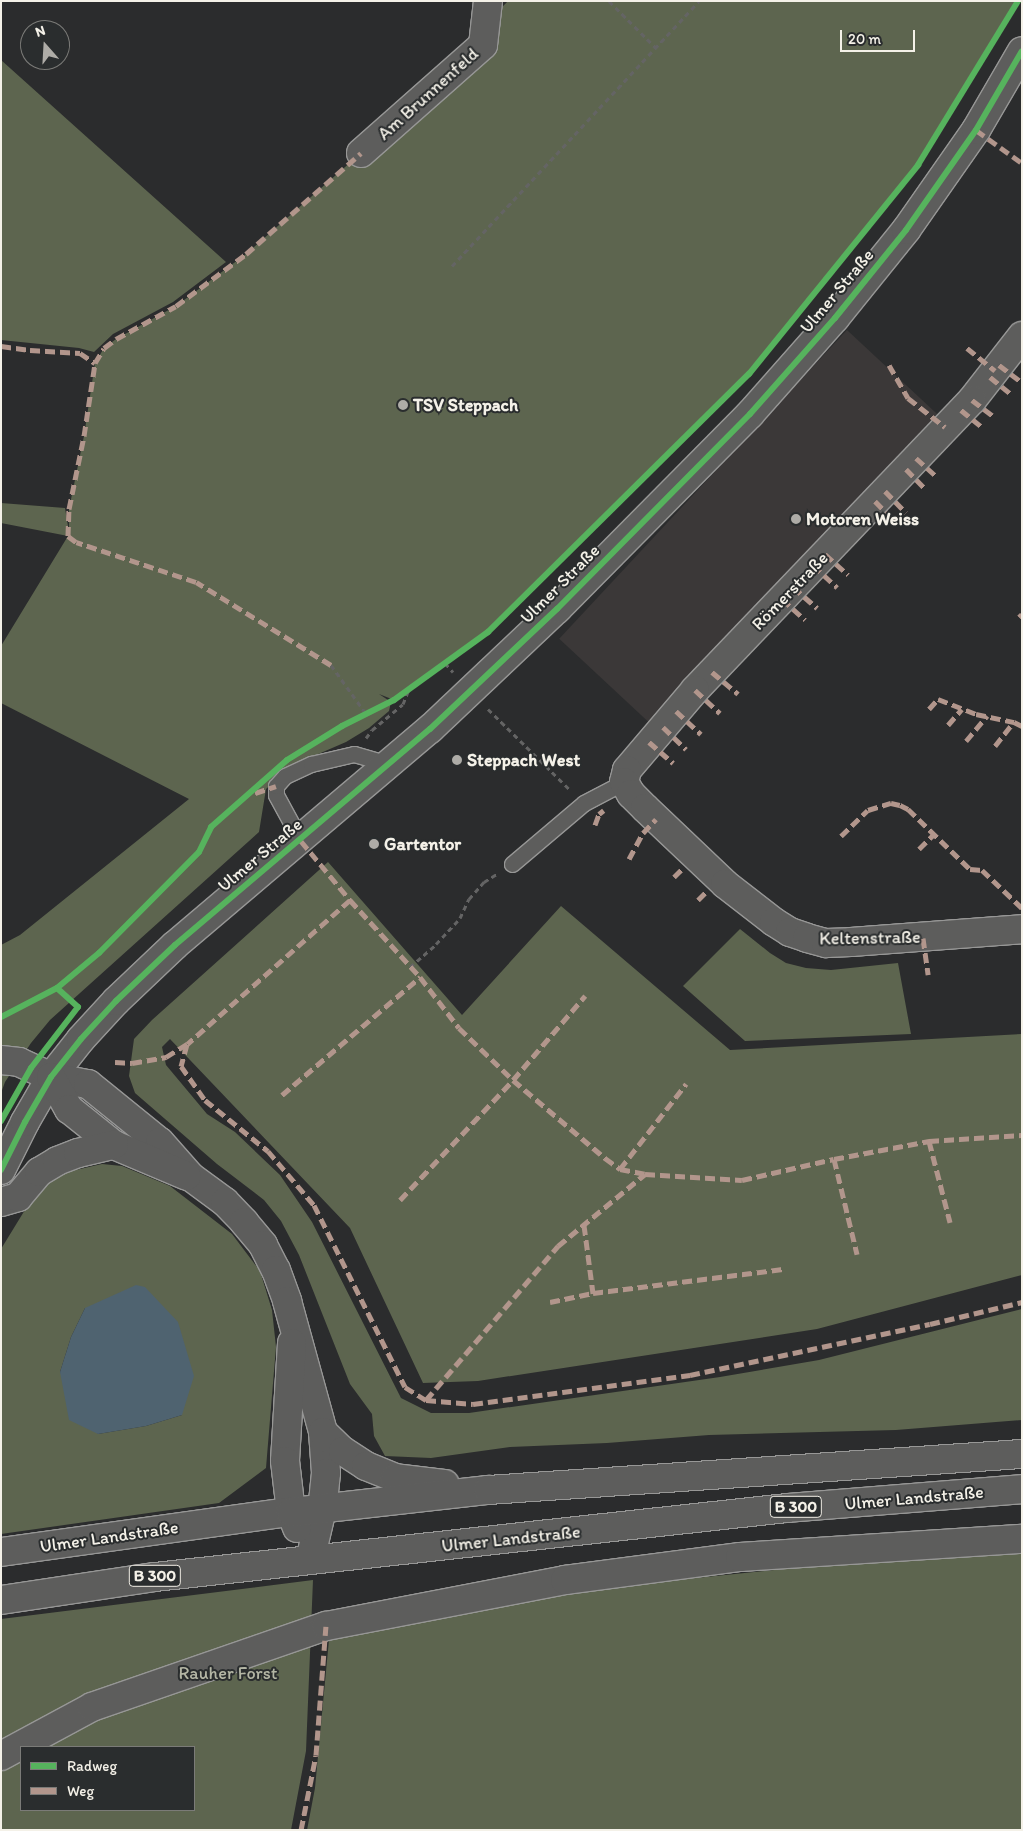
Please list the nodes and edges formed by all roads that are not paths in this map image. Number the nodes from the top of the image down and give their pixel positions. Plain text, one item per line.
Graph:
1 (488, 1) edge
2 (1022, 51) edge
3 (362, 153) dead end
4 (1022, 336) edge
5 (388, 764) junction
6 (624, 782) junction
7 (301, 841) junction
8 (512, 864) road end
9 (1022, 929) edge
10 (1, 1060) edge
11 (41, 1072) junction
12 (114, 1146) junction
13 (1, 1170) edge
14 (191, 1177) junction
15 (1, 1202) edge
16 (294, 1329) junction
17 (323, 1432) junction
18 (1022, 1454) edge
19 (1022, 1489) edge
20 (488, 1490) junction
21 (322, 1509) junction
22 (291, 1512) junction
23 (1022, 1539) edge
24 (1, 1552) edge
25 (310, 1560) junction
26 (1, 1600) edge
27 (1, 1756) edge

1 - 3 street, Am Brunnenfeld
2 - 5 street, Ulmer Straße
4 - 6 street, Römerstraße
5 - 7 street, Ulmer Straße
5 - 7 lane
6 - 8 lane
6 - 9 street, Keltenstraße
7 - 11 street, Ulmer Straße
10 - 11 street
11 - 12 street
11 - 13 street, Ulmer Straße
11 - 14 street
12 - 14 street
12 - 15 street
14 - 16 street
16 - 17 street
16 - 22 street
17 - 20 street
17 - 21 street
18 - 20 street, Ulmer Landstraße / B 300
19 - 25 street, Ulmer Landstraße / B 300
20 - 21 street, Ulmer Landstraße / B 300
21 - 22 street, Ulmer Landstraße / B 300
21 - 25 street
22 - 24 street, Ulmer Landstraße / B 300
22 - 25 street
23 - 27 street
25 - 26 street, Ulmer Landstraße / B 300

